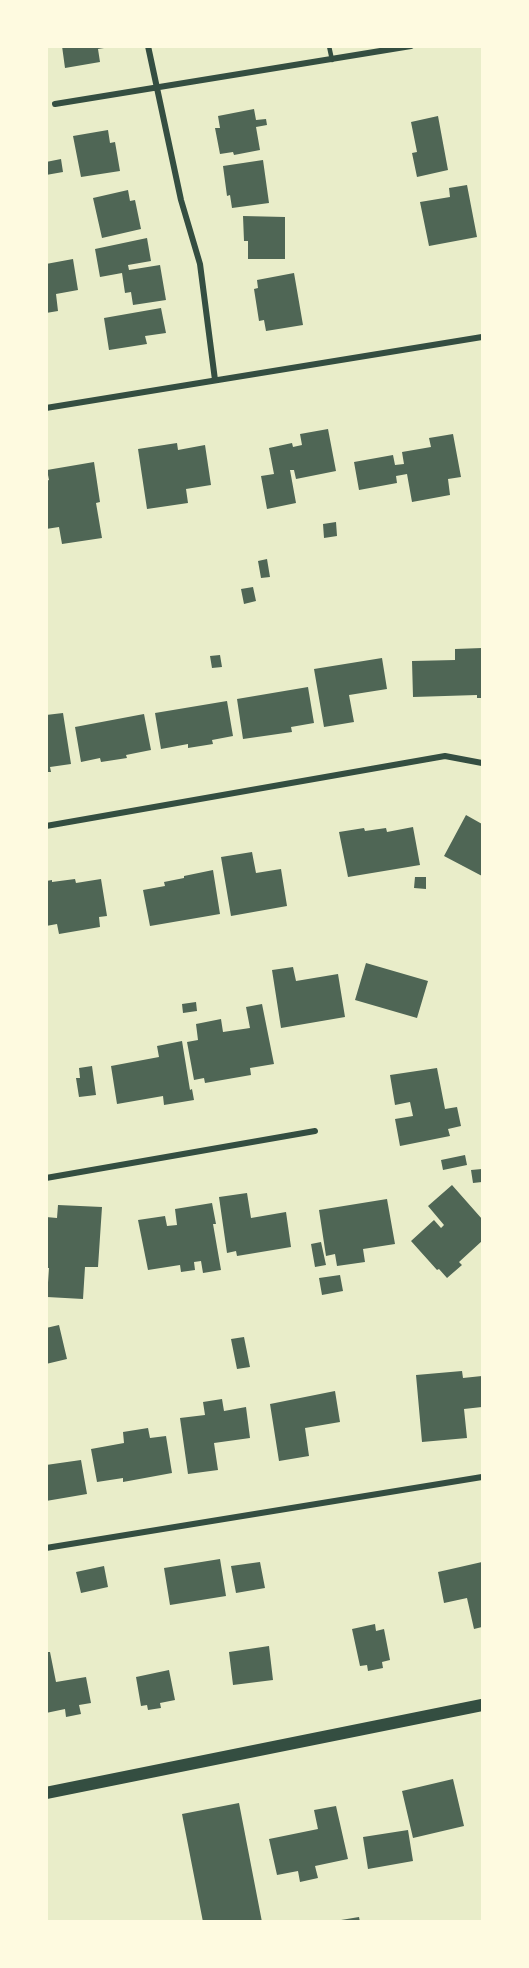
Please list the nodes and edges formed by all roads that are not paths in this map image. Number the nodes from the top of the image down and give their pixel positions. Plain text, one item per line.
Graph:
1 (148, 46) edge
2 (329, 46) edge
3 (411, 46) edge
4 (332, 60) junction
5 (156, 88) junction
6 (55, 104) dead end
7 (483, 337) edge
8 (215, 380) junction
9 (46, 408) edge
10 (483, 763) edge
11 (46, 826) edge
12 (315, 1131) dead end
13 (46, 1178) edge
14 (483, 1477) edge
15 (46, 1548) edge
16 (483, 1706) edge
17 (46, 1793) edge

1 - 5 street
2 - 4 lane
3 - 4 street
4 - 5 street
5 - 6 street
5 - 8 street
7 - 8 street
8 - 9 street
10 - 11 street
12 - 13 street
14 - 15 street
16 - 17 main road

